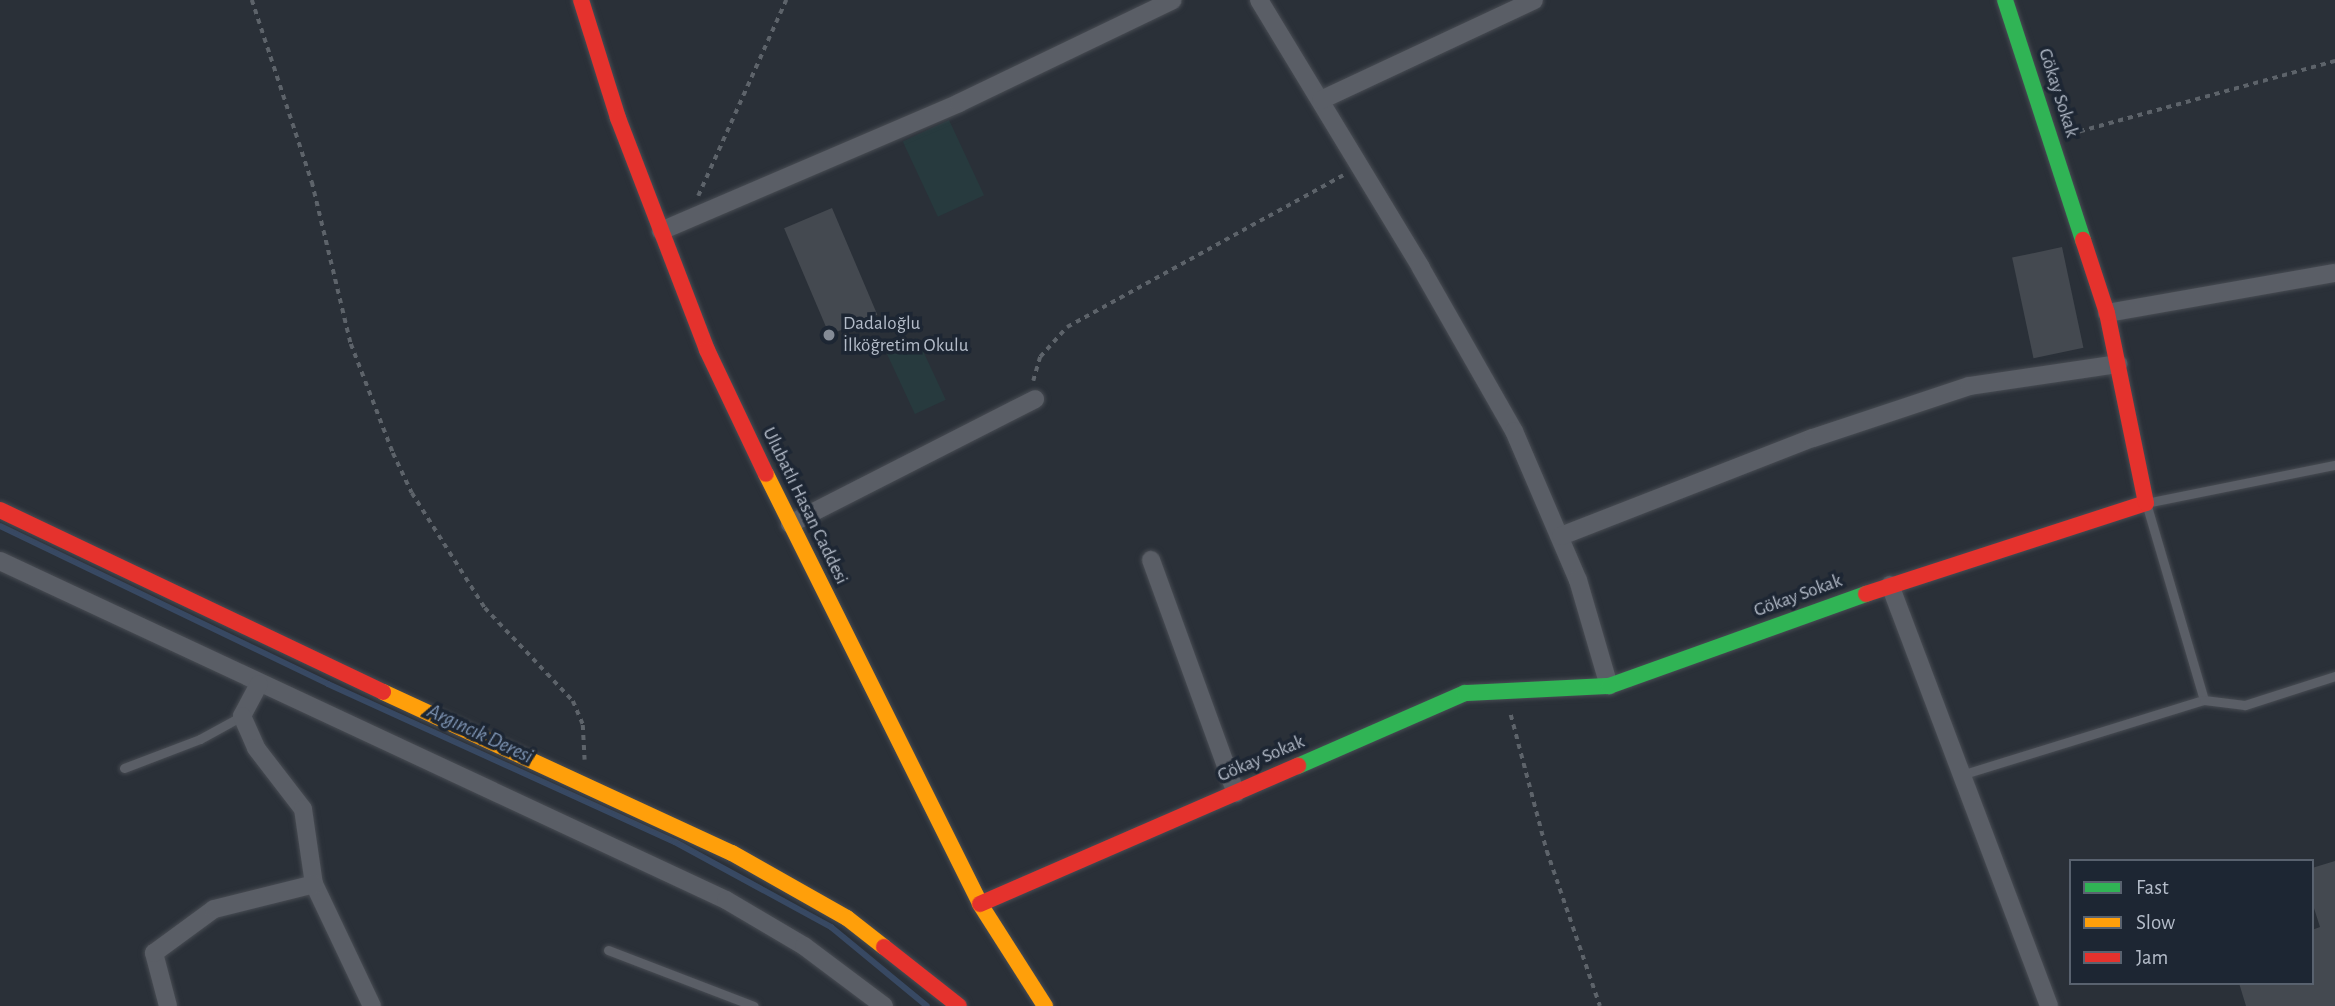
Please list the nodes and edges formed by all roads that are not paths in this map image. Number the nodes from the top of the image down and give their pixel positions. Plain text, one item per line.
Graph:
1 (581, 0) edge
2 (1172, 0) edge
3 (1259, 0) edge
4 (1534, 0) edge
5 (2005, 0) edge
6 (1321, 100) junction
7 (661, 231) junction
8 (2335, 273) edge
9 (2107, 313) junction
10 (2118, 365) junction
11 (1035, 399) road end
12 (2335, 465) edge
13 (2146, 503) junction
14 (0, 510) edge
15 (790, 524) junction
16 (1561, 536) junction
17 (1151, 560) dead end
18 (0, 561) edge
19 (1890, 585) junction
20 (2335, 676) edge
21 (259, 684) junction
22 (1609, 686) junction
23 (2204, 700) junction
24 (242, 716) junction
25 (124, 768) dead end
26 (1961, 775) junction
27 (1236, 793) junction
28 (314, 884) junction
29 (980, 904) junction
30 (608, 950) dead end
31 (168, 1006) edge
32 (372, 1006) edge
33 (754, 1006) edge
34 (884, 1006) edge
35 (959, 1006) edge
36 (1045, 1006) edge
37 (2049, 1006) edge

1 - 7 street, Ulubatlı Hasan Caddesi
2 - 7 street
3 - 6 street
4 - 6 street
5 - 9 street, Gökay Sokak
6 - 16 street
7 - 15 street, Ulubatlı Hasan Caddesi
8 - 9 street
9 - 10 street, Gökay Sokak
10 - 13 street, Gökay Sokak
10 - 16 street
11 - 15 street
12 - 13 lane
13 - 19 street, Gökay Sokak
13 - 23 lane
14 - 35 street
15 - 29 street, Ulubatlı Hasan Caddesi
16 - 22 street
17 - 27 street
18 - 21 street
19 - 22 street, Gökay Sokak
19 - 26 street
20 - 23 lane
21 - 24 street
21 - 34 street
22 - 27 street, Gökay Sokak
23 - 26 lane
24 - 25 lane
24 - 28 street
26 - 37 street
27 - 29 street, Gökay Sokak
28 - 31 street
28 - 32 street
29 - 36 street, Ulubatlı Hasan Caddesi
30 - 33 lane

